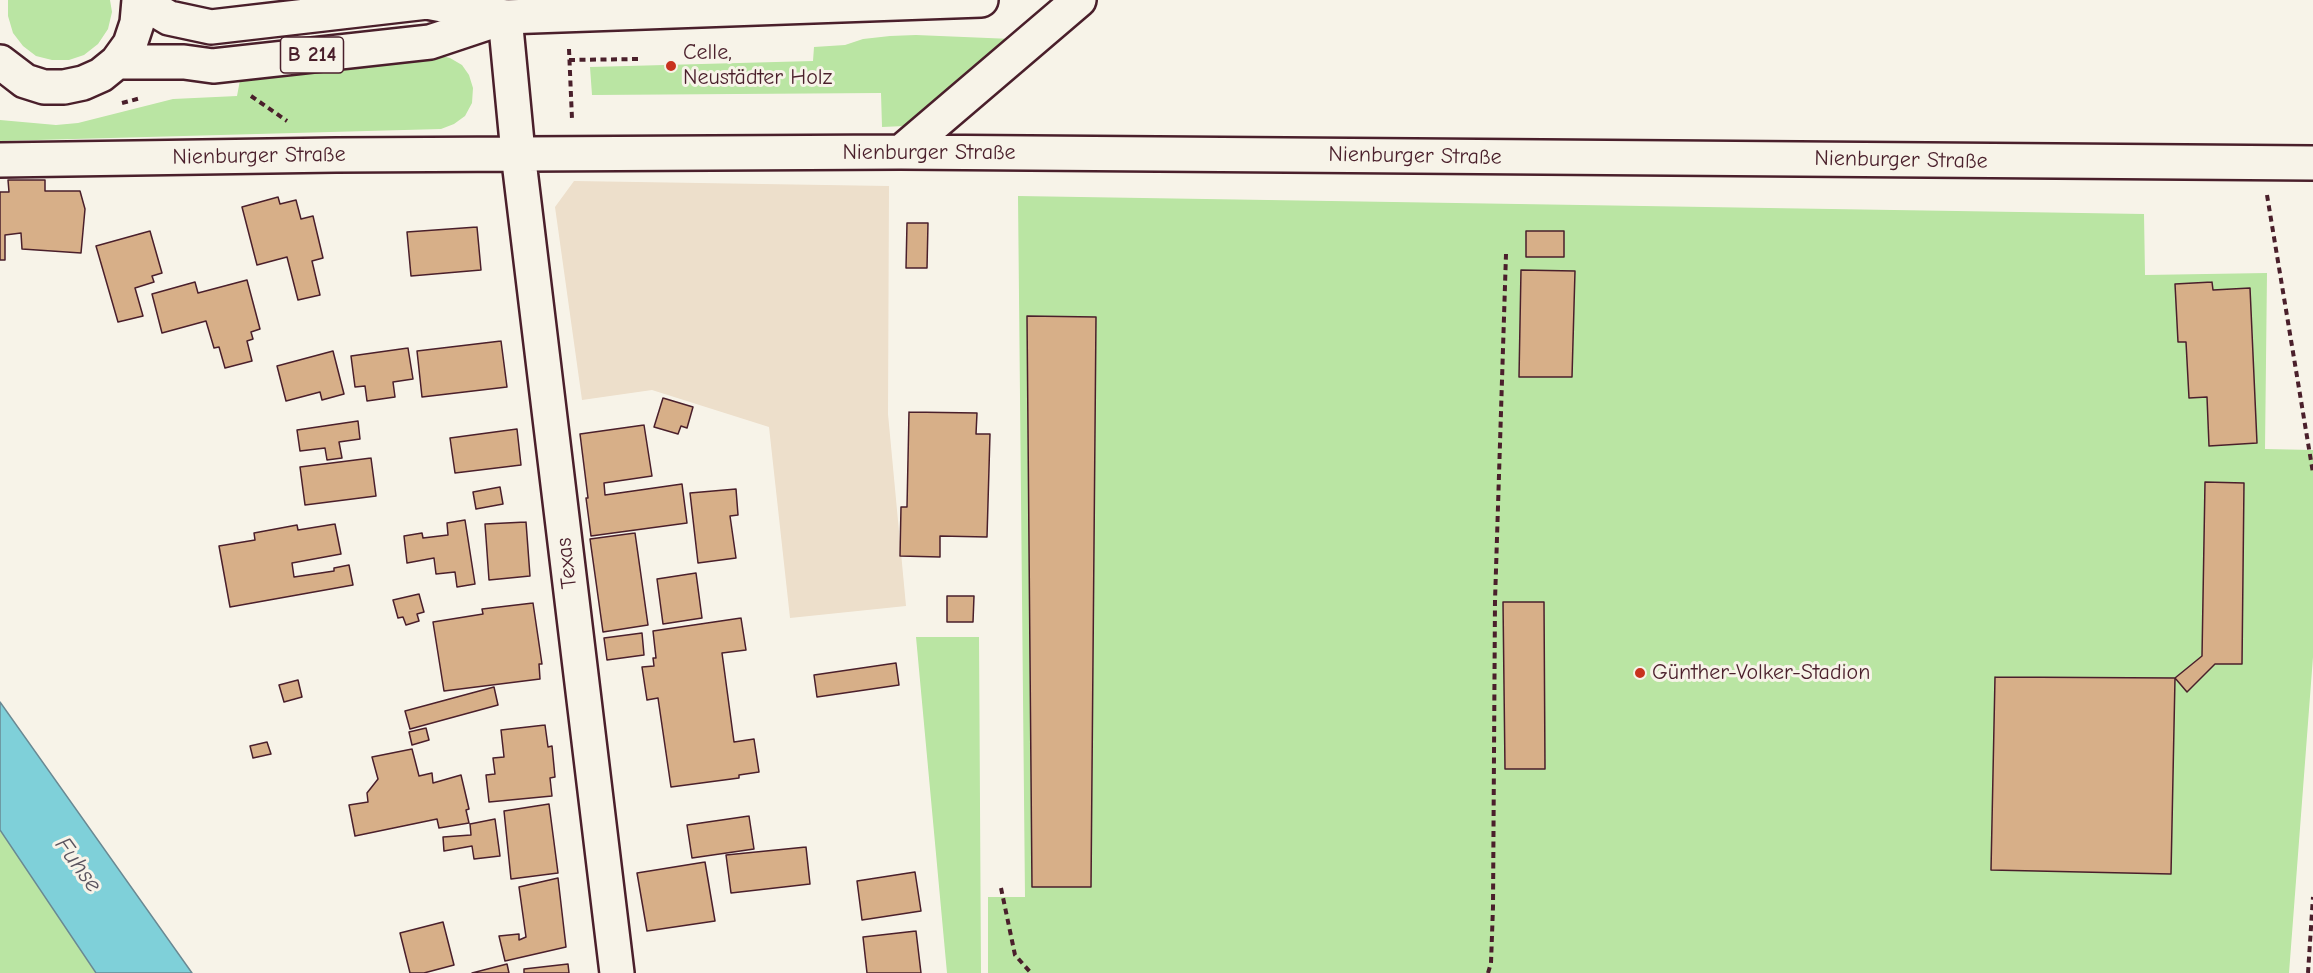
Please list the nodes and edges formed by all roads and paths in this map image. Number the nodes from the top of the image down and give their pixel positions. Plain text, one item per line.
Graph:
1 (139, 0) edge
2 (981, 0) edge
3 (1079, 0) edge
4 (505, 17) junction
5 (638, 59) dead end
6 (117, 62) junction
7 (3, 68) edge
8 (244, 92) dead end
9 (152, 96) dead end
10 (116, 105) dead end
11 (290, 123) dead end
12 (901, 152) junction
13 (518, 153) junction
14 (574, 153) junction
15 (0, 160) edge
16 (2262, 164) junction
17 (2313, 164) edge
18 (1506, 254) dead end
19 (2313, 473) edge
20 (1001, 888) dead end
21 (2313, 897) edge
22 (617, 973) edge
23 (1031, 973) edge
24 (1488, 973) edge
25 (2308, 973) edge

1 - 4 street, B 214
1 - 6 street, B 214
2 - 4 street, B 214
3 - 12 street
4 - 6 street, B 214
4 - 13 street
5 - 14 path
6 - 7 street, B 214
8 - 11 path
9 - 10 path
12 - 14 street, Nienburger Straße
12 - 16 street, Nienburger Straße
13 - 14 street, Nienburger Straße
13 - 15 street, Nienburger Straße
13 - 22 street, Texas
16 - 17 street, Nienburger Straße
16 - 19 path
18 - 24 path
20 - 23 path
21 - 25 path

